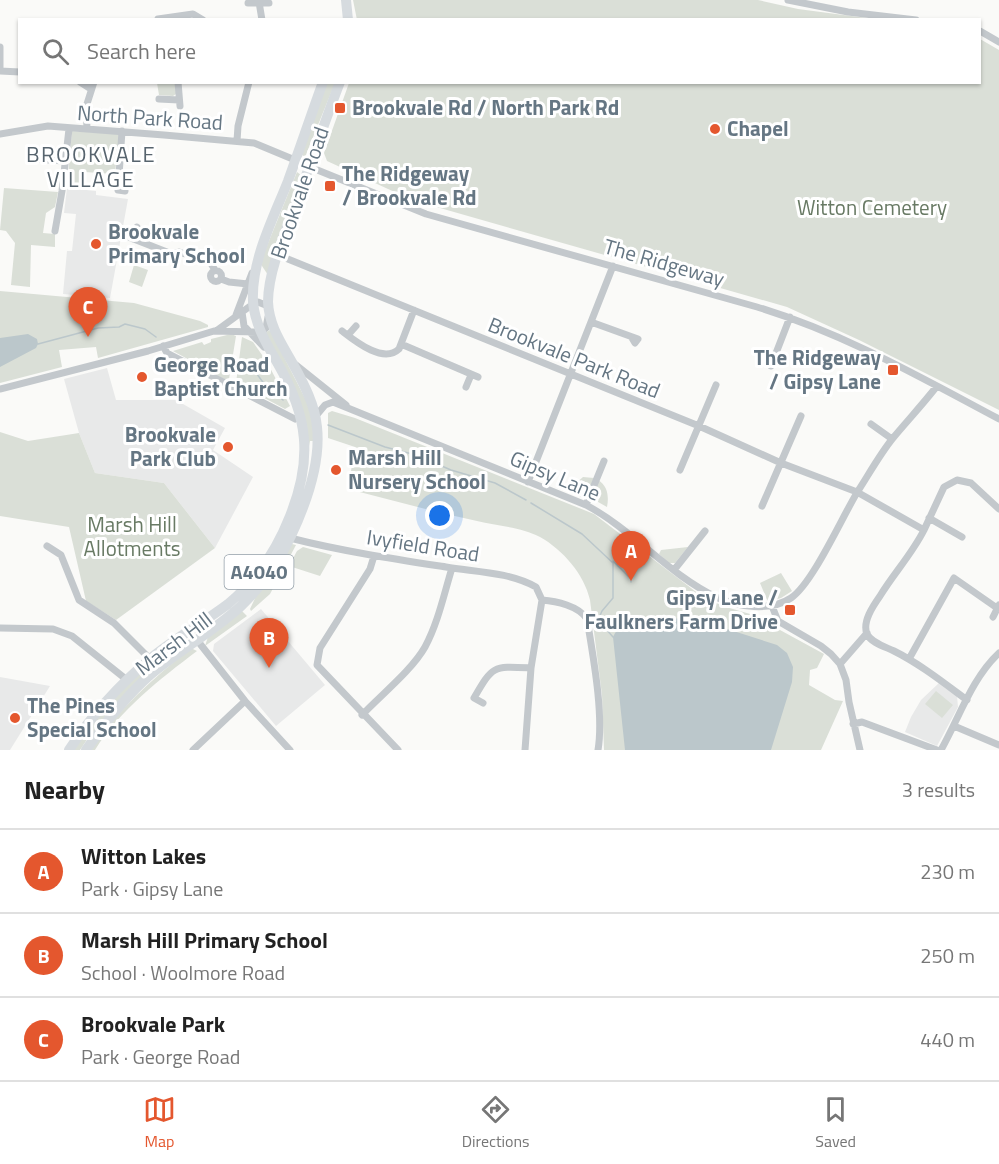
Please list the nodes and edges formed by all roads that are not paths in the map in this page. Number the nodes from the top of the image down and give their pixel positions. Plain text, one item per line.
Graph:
1 (788, 0) edge
2 (346, 1) edge
3 (259, 2) junction
4 (248, 3) dead end
5 (269, 3) dead end
6 (168, 18) edge
7 (199, 18) edge
8 (262, 18) edge
9 (343, 18) edge
10 (348, 18) edge
11 (899, 18) edge
12 (981, 32) edge
13 (999, 42) edge
14 (0, 47) edge
15 (0, 70) edge
16 (18, 72) edge
17 (178, 84) edge
18 (248, 84) edge
19 (322, 84) edge
20 (339, 84) edge
21 (92, 86) edge
22 (159, 99) dead end
23 (87, 128) junction
24 (69, 129) junction
25 (122, 131) junction
26 (0, 134) edge
27 (237, 141) junction
28 (33, 159) dead end
29 (65, 160) junction
30 (295, 160) junction
31 (310, 167) junction
32 (125, 191) dead end
33 (137, 227) dead end
34 (55, 231) dead end
35 (278, 255) junction
36 (613, 266) junction
37 (255, 267) junction
38 (248, 284) junction
39 (253, 304) junction
40 (268, 305) junction
41 (414, 310) junction
42 (239, 314) junction
43 (790, 317) junction
44 (591, 322) junction
45 (356, 326) dead end
46 (216, 331) junction
47 (247, 331) junction
48 (260, 332) junction
49 (632, 338) dead end
50 (401, 344) junction
51 (163, 346) junction
52 (292, 362) junction
53 (279, 366) junction
54 (771, 366) dead end
55 (570, 374) junction
56 (716, 385) dead end
57 (937, 386) junction
58 (466, 387) dead end
59 (0, 389) edge
60 (352, 410) junction
61 (801, 416) dead end
62 (315, 417) junction
63 (294, 419) dead end
64 (999, 419) edge
65 (871, 424) dead end
66 (699, 426) junction
67 (892, 440) junction
68 (604, 461) dead end
69 (781, 463) junction
70 (680, 470) dead end
71 (528, 482) junction
72 (857, 492) junction
73 (586, 505) junction
74 (762, 506) dead end
75 (999, 508) edge
76 (929, 518) junction
77 (924, 530) junction
78 (705, 531) dead end
79 (962, 537) dead end
80 (290, 538) junction
81 (47, 546) dead end
82 (374, 555) junction
83 (452, 568) junction
84 (674, 570) junction
85 (542, 600) junction
86 (772, 606) junction
87 (998, 606) edge
88 (993, 617) dead end
89 (0, 628) edge
90 (189, 630) junction
91 (867, 633) junction
92 (197, 640) junction
93 (999, 653) edge
94 (150, 659) junction
95 (909, 659) junction
96 (840, 664) junction
97 (531, 668) junction
98 (127, 680) junction
99 (967, 700) junction
100 (245, 701) junction
101 (483, 703) dead end
102 (362, 715) junction
103 (853, 724) junction
104 (954, 726) junction
105 (998, 743) edge
106 (69, 750) edge
107 (86, 750) edge
108 (193, 750) edge
109 (290, 750) edge
110 (398, 750) edge
111 (525, 750) edge
112 (598, 750) edge
113 (860, 750) edge
114 (939, 750) edge

1 - 11 street
2 - 9 main road
2 - 10 main road
3 - 4 street
3 - 5 street
3 - 8 street
6 - 7 street
12 - 13 street
14 - 15 street
15 - 16 street
17 - 22 street
18 - 27 street
19 - 30 main road, Brookvale Road / A4040
20 - 31 main road, Brookvale Road / A4040
21 - 23 street
23 - 24 street, North Park Road
23 - 25 street, North Park Road
24 - 26 street, North Park Road
24 - 29 street
25 - 27 street, North Park Road
25 - 32 street
27 - 30 street, North Park Road
28 - 29 street
29 - 34 street
30 - 31 main road
30 - 37 main road, Brookvale Road / A4040
31 - 35 main road, Brookvale Road / A4040
31 - 36 street, The Ridgeway
33 - 38 street
35 - 40 main road, Brookvale Road / A4040
35 - 41 street, Brookvale Park Road
36 - 43 street, The Ridgeway
36 - 44 street
37 - 38 street
37 - 39 main road, Brookvale Road / A4040
38 - 42 street
39 - 40 street
39 - 42 street
39 - 48 main road, Marsh Hill / A4040
40 - 48 street
40 - 52 main road, Marsh Hill / A4040
41 - 50 street
41 - 55 street, Brookvale Park Road
42 - 46 street
42 - 47 street
43 - 54 street
43 - 57 street, The Ridgeway
44 - 49 street
44 - 55 street
45 - 50 street
46 - 47 street
46 - 51 street
47 - 48 street
47 - 53 street
48 - 53 main road, Marsh Hill / A4040
50 - 58 street
51 - 59 street
51 - 63 street
52 - 60 street, Gipsy Lane
52 - 62 main road, Marsh Hill / A4040
53 - 90 main road, Marsh Hill / A4040
55 - 66 street, Brookvale Park Road
55 - 71 street
56 - 66 street
57 - 64 street, The Ridgeway
57 - 67 street
60 - 62 street, Gipsy Lane
60 - 71 street, Gipsy Lane
61 - 69 street
62 - 80 main road, Marsh Hill / A4040
65 - 67 street
66 - 69 street, Brookvale Park Road
66 - 70 street
67 - 72 street
68 - 73 street
69 - 72 street, Brookvale Park Road
69 - 74 street
71 - 73 street, Gipsy Lane
72 - 77 street, Brookvale Park Road
72 - 86 street
73 - 84 street, Gipsy Lane
75 - 76 street
76 - 77 street
76 - 79 street
77 - 91 street
78 - 84 street
80 - 82 street, Ivyfield Road
80 - 92 main road, Marsh Hill / A4040
81 - 94 street
82 - 83 street, Ivyfield Road
82 - 102 street
83 - 85 street, Ivyfield Road
83 - 102 street
84 - 86 street, Gipsy Lane
85 - 97 street
85 - 112 street
86 - 96 street
87 - 88 street
87 - 95 street
89 - 98 street
90 - 92 main road
90 - 94 main road, Marsh Hill / A4040
91 - 95 street
91 - 96 street
92 - 100 street
92 - 107 main road, Marsh Hill / A4040
93 - 99 street
94 - 98 main road, Marsh Hill / A4040
95 - 99 street
96 - 103 street
97 - 101 street
97 - 111 street
98 - 106 main road, Marsh Hill / A4040
99 - 104 street
100 - 108 street
100 - 109 street
102 - 110 street
103 - 113 street
103 - 114 street
104 - 105 street
104 - 114 street

